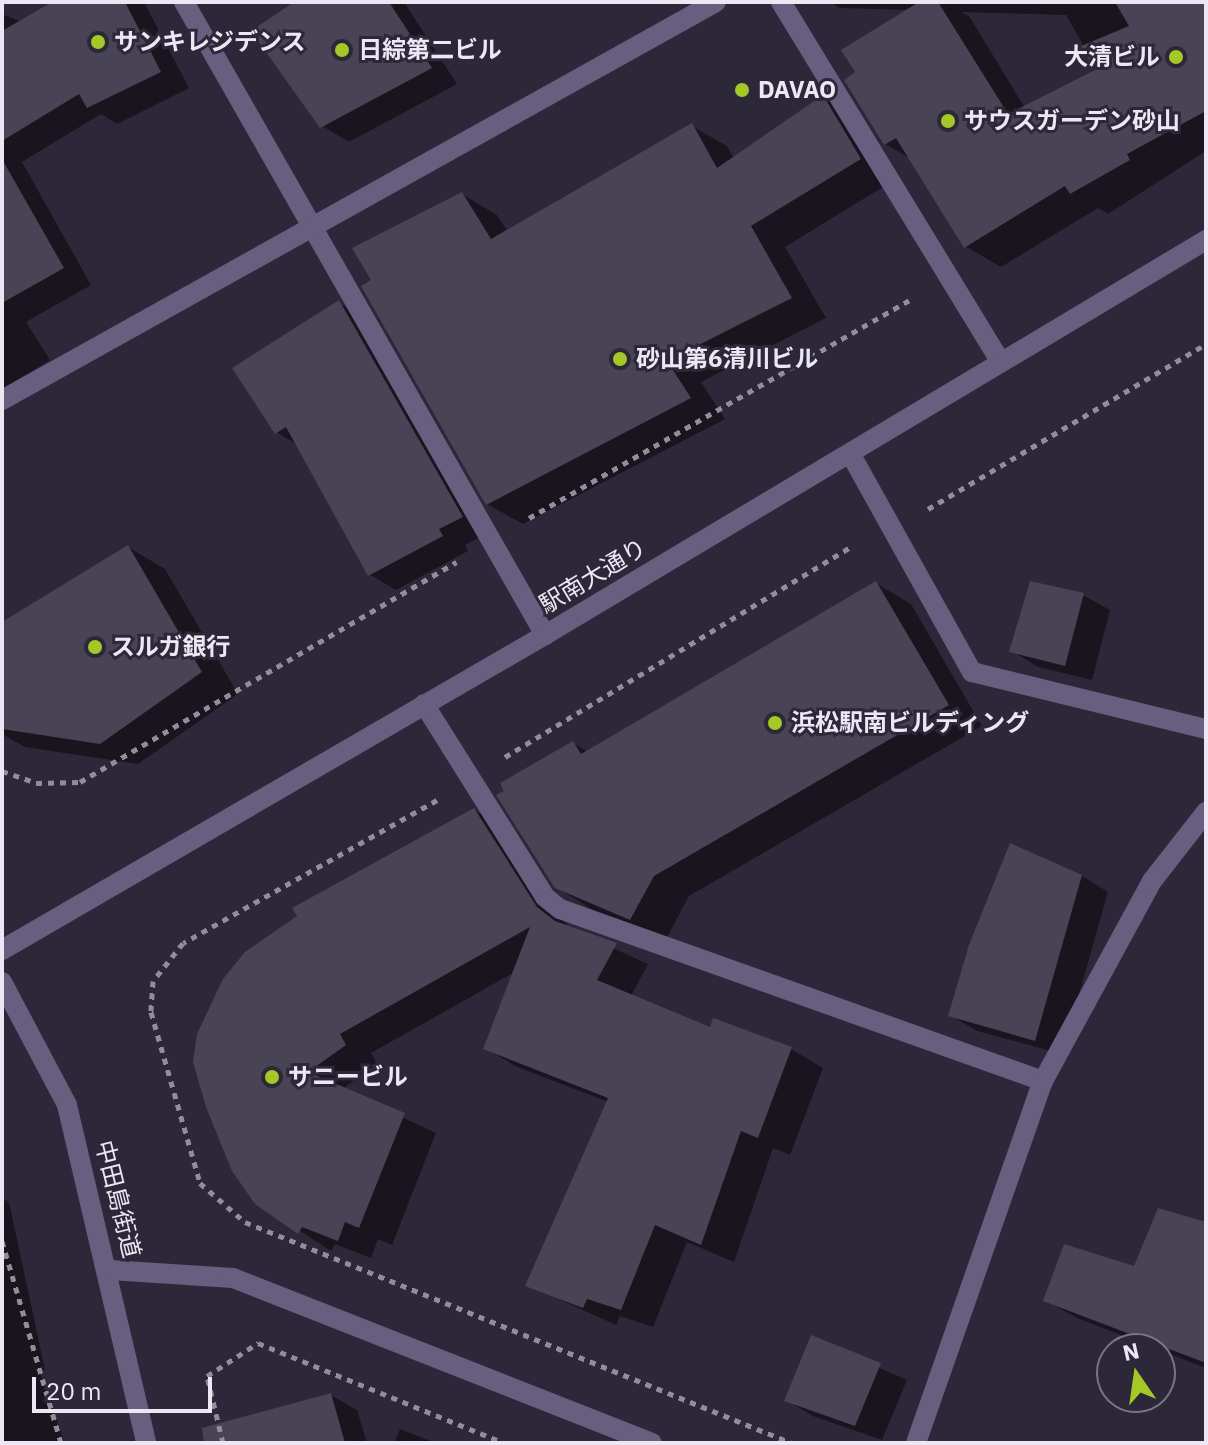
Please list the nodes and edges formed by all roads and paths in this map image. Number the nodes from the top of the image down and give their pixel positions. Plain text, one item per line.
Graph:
1 (184, 2) edge
2 (716, 2) edge
3 (781, 2) edge
4 (309, 225) junction
5 (1206, 240) edge
6 (918, 296) dead end
7 (1206, 344) edge
8 (1000, 361) junction
9 (2, 400) edge
10 (850, 453) junction
11 (918, 515) dead end
12 (529, 518) dead end
13 (853, 545) dead end
14 (462, 559) dead end
15 (545, 635) junction
16 (424, 704) junction
17 (1206, 729) edge
18 (490, 766) dead end
19 (2, 771) edge
20 (450, 793) dead end
21 (1206, 812) edge
22 (2, 950) edge
23 (2, 982) edge
24 (1043, 1081) junction
25 (2, 1241) edge
26 (110, 1270) junction
27 (61, 1443) edge
28 (146, 1443) edge
29 (223, 1443) edge
30 (504, 1443) edge
31 (652, 1443) edge
32 (792, 1443) edge
33 (916, 1443) edge

1 - 4 street
2 - 4 street
3 - 8 street
4 - 9 street
4 - 15 street
5 - 8 street, 駅南大通り
6 - 12 path
7 - 11 path
8 - 10 street, 駅南大通り
10 - 15 street, 駅南大通り
10 - 17 street
13 - 18 path
14 - 19 path
15 - 16 street, 駅南大通り
16 - 22 street, 駅南大通り
16 - 24 street
20 - 32 path
21 - 24 street
23 - 26 street, 中田島街道
24 - 33 street
25 - 27 path
26 - 28 street, 中田島街道
26 - 31 street
29 - 30 path

